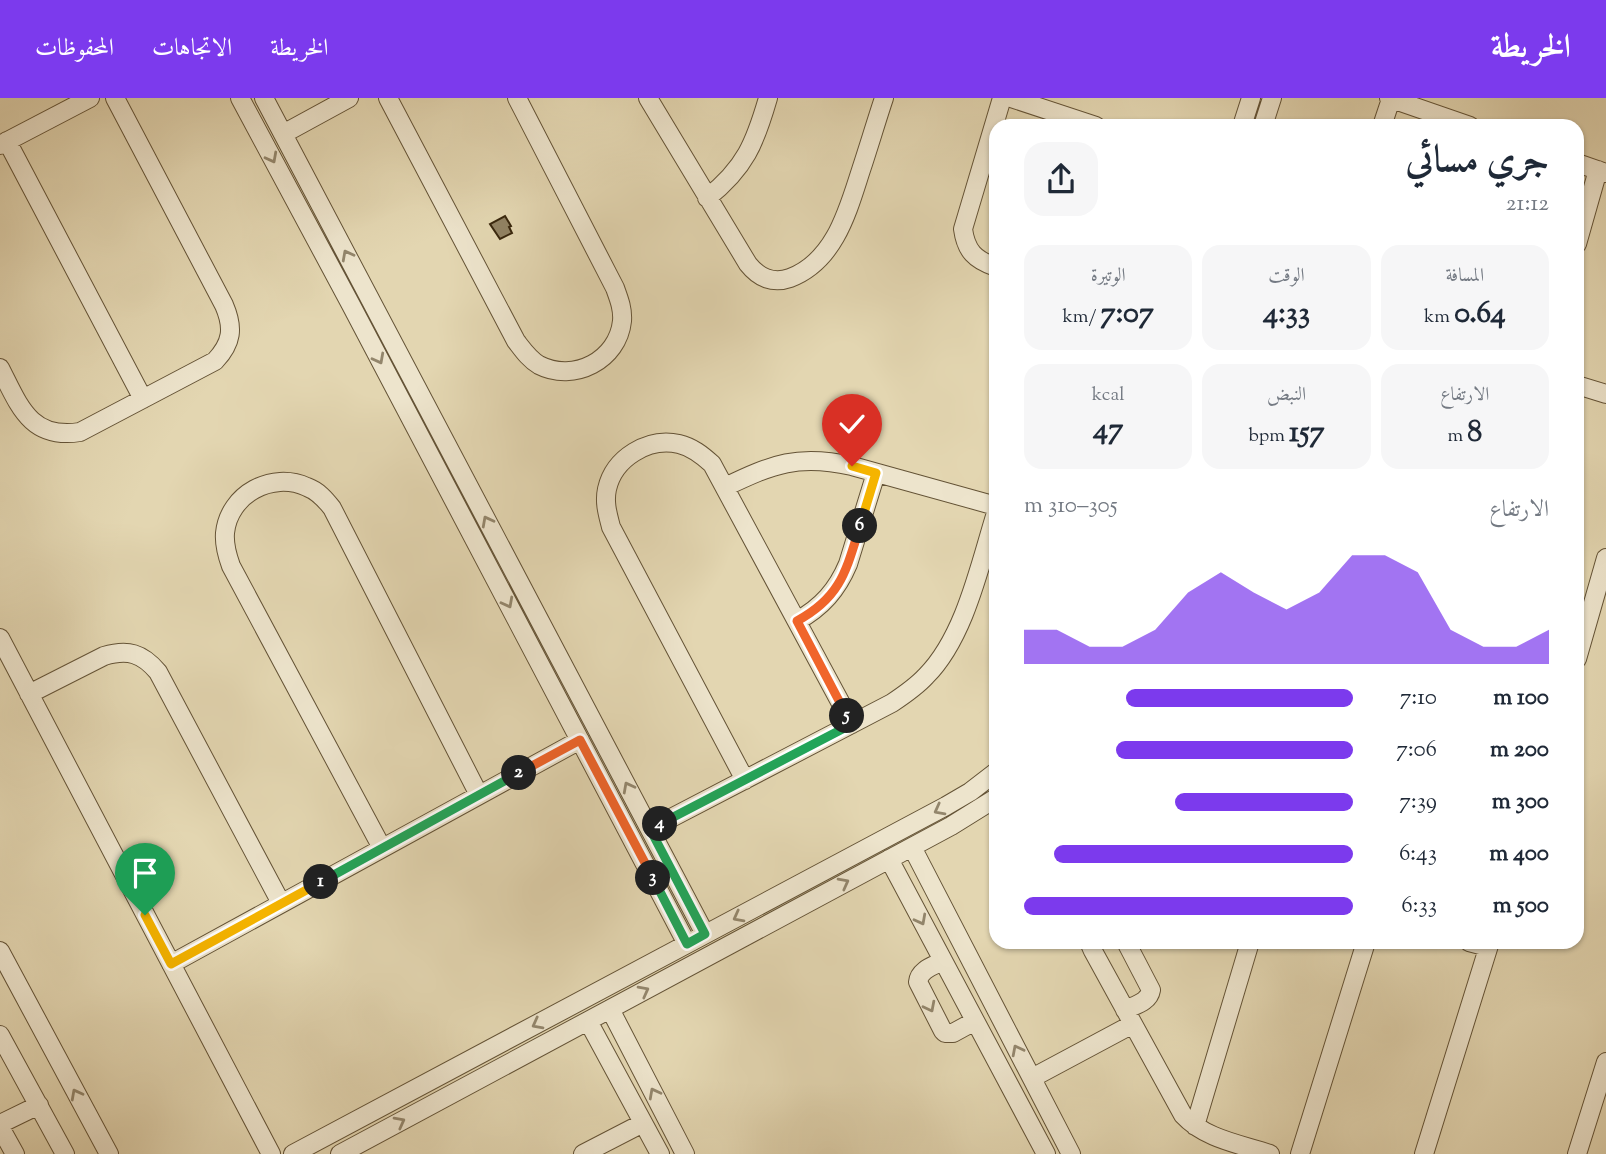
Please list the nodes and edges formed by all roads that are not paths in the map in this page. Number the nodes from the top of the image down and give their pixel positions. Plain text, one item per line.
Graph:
1 (90, 98) edge
2 (115, 98) edge
3 (240, 98) edge
4 (264, 98) edge
5 (349, 98) edge
6 (388, 98) edge
7 (517, 98) edge
8 (648, 98) edge
9 (768, 98) edge
10 (884, 98) edge
11 (1002, 98) edge
12 (1011, 98) edge
13 (1251, 98) edge
14 (1272, 98) edge
15 (1390, 98) edge
16 (1059, 106) edge
17 (996, 119) edge
18 (1083, 119) edge
19 (1244, 119) edge
20 (1265, 119) edge
21 (1384, 119) edge
22 (1450, 119) edge
23 (283, 134) junction
24 (989, 141) edge
25 (4, 143) edge
26 (1584, 166) edge
27 (1602, 172) edge
28 (707, 198) junction
29 (1584, 224) edge
30 (989, 264) edge
31 (368, 296) junction
32 (351, 305) junction
33 (0, 368) edge
34 (1584, 387) edge
35 (1606, 394) edge
36 (143, 399) junction
37 (876, 473) junction
38 (725, 487) junction
39 (989, 504) edge
40 (989, 535) edge
41 (503, 552) junction
42 (1606, 558) edge
43 (486, 561) junction
44 (797, 621) junction
45 (1584, 635) edge
46 (0, 638) edge
47 (29, 694) junction
48 (852, 724) junction
49 (580, 740) junction
50 (989, 777) edge
51 (744, 780) junction
52 (479, 795) junction
53 (989, 803) edge
54 (650, 829) junction
55 (912, 847) junction
56 (382, 848) junction
57 (889, 859) junction
58 (281, 903) junction
59 (705, 934) junction
60 (687, 944) junction
61 (1093, 949) edge
62 (1130, 949) edge
63 (1248, 949) edge
64 (1364, 949) edge
65 (1487, 949) edge
66 (943, 961) junction
67 (3, 964) edge
68 (171, 964) junction
69 (610, 1009) junction
70 (1129, 1017) junction
71 (588, 1021) junction
72 (975, 1021) junction
73 (0, 1035) edge
74 (1606, 1062) edge
75 (1032, 1078) junction
76 (39, 1105) junction
77 (643, 1123) junction
78 (0, 1125) edge
79 (1195, 1126) junction
80 (15, 1154) edge
81 (65, 1154) edge
82 (108, 1154) edge
83 (271, 1154) edge
84 (293, 1154) edge
85 (340, 1154) edge
86 (583, 1154) edge
87 (660, 1154) edge
88 (685, 1154) edge
89 (1046, 1154) edge
90 (1071, 1154) edge
91 (1270, 1154) edge
92 (1300, 1154) edge
93 (1424, 1154) edge
94 (1577, 1154) edge

1 - 25 street
2 - 36 street
3 -> 32 street
4 - 23 street
5 - 23 street
6 - 7 street
8 - 28 street
9 - 28 street
10 - 28 street
11 - 17 street
12 - 16 street
13 - 19 street
14 - 20 street
15 - 21 street
15 - 22 street
16 - 18 street
31 -> 23 street
24 - 30 street
25 - 36 street
26 - 27 street
27 - 29 street
31 - 32 street
41 -> 31 street
32 -> 43 street
33 - 36 street
34 - 35 street
37 - 38 street
37 - 39 street
37 - 44 street
38 - 44 street
38 - 51 street
40 - 48 street
41 - 43 street
54 -> 41 street
42 - 45 street
43 -> 49 street
44 - 48 street
46 - 47 street
47 - 58 street
47 - 68 street
48 - 51 street
49 - 52 street
49 - 60 street
50 -> 59 street
51 - 54 street
52 - 56 street
52 - 56 street
53 - 55 street
54 - 59 street
55 - 57 street
75 -> 55 street
56 - 58 street
57 -> 66 street
69 -> 57 street
58 - 68 street
59 - 60 street
60 -> 84 street
61 - 70 street
62 - 70 street
63 - 79 street
64 - 92 street
65 - 93 street
66 - 72 street
66 -> 72 street
82 -> 67 street
68 - 83 street
69 - 71 street
88 -> 69 street
70 - 75 street
70 - 79 street
71 - 77 street
85 -> 71 street
72 - 89 street
73 - 76 street
74 - 94 street
75 - 90 street
76 - 78 street
76 - 81 street
77 - 86 street
77 - 87 street
78 - 80 street
79 - 91 street

